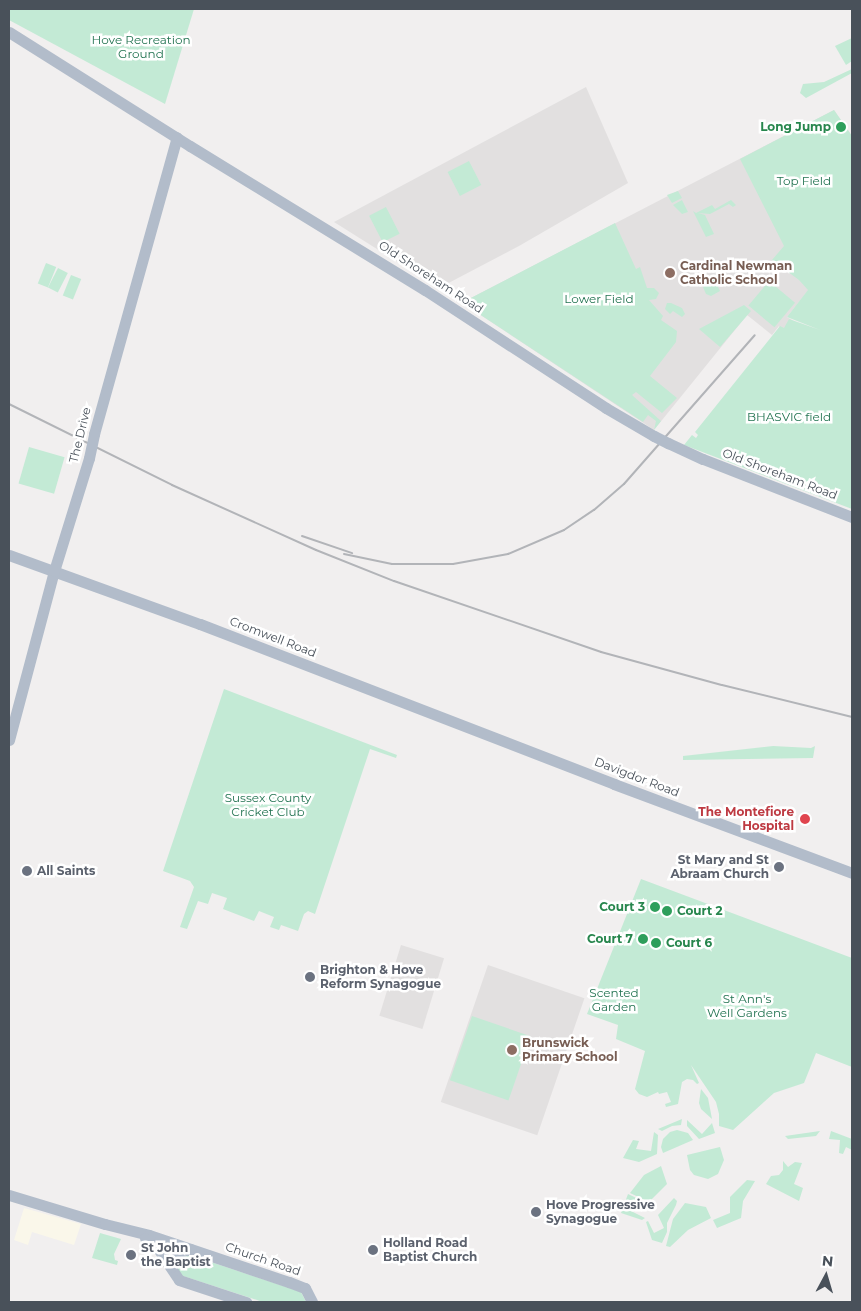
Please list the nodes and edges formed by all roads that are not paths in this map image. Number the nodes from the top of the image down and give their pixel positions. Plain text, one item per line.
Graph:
1 (9, 32) edge
2 (177, 137) junction
3 (852, 517) edge
4 (9, 555) edge
5 (54, 571) junction
6 (9, 740) edge
7 (525, 749) joint
8 (852, 873) edge
9 (9, 1195) edge
10 (139, 1234) junction
11 (191, 1249) junction
12 (171, 1267) junction
13 (246, 1302) edge
14 (312, 1302) edge

1 - 2 main road, Old Shoreham Road
2 - 3 main road, Old Shoreham Road, bridge
2 - 5 main road, The Drive, bridge
4 - 5 main road, Cromwell Road
5 - 6 main road, The Drive
5 - 7 main road, Cromwell Road
7 - 8 main road, Davigdor Road
9 - 10 main road, Church Road
10 - 11 main road, Church Road
10 - 12 main road, Church Road
11 - 12 main road
11 - 14 main road, Church Road
12 - 13 main road, Church Road

